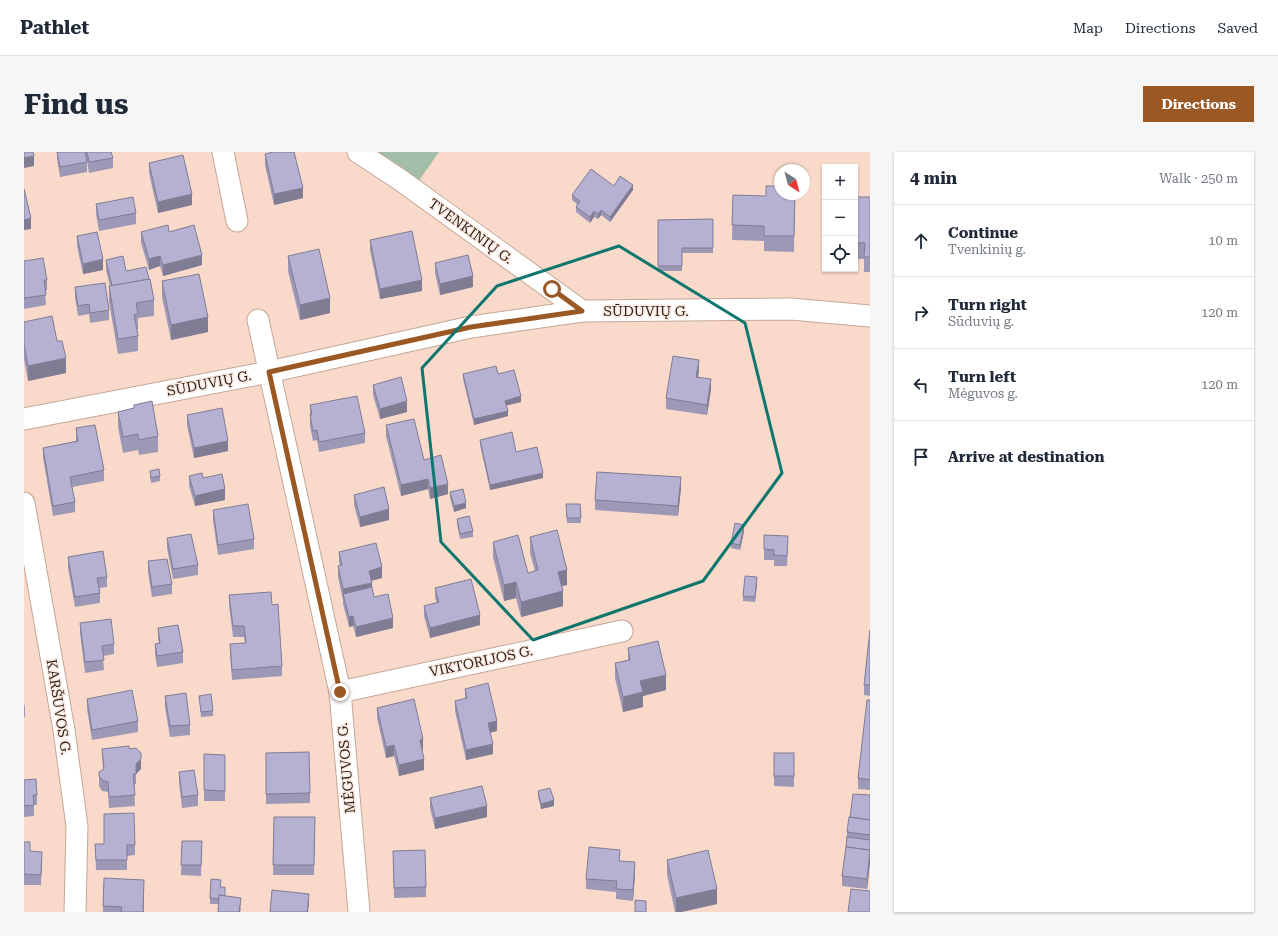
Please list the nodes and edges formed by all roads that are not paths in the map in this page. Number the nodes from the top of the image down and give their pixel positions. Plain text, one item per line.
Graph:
1 (223, 152) edge
2 (358, 152) edge
3 (237, 222) dead end
4 (582, 311) junction
5 (870, 316) edge
6 (258, 320) dead end
7 (269, 372) junction
8 (24, 419) edge
9 (24, 503) edge
10 (622, 631) dead end
11 (340, 692) junction
12 (75, 912) edge
13 (359, 912) edge

1 - 3 street
2 - 4 street, TVENKINIŲ G.
4 - 5 street, SŪDUVIŲ G.
4 - 7 street, SŪDUVIŲ G.
6 - 7 street, MĖGUVOS G.
7 - 8 street, SŪDUVIŲ G.
7 - 11 street, MĖGUVOS G.
9 - 12 street, KARŠUVOS G.
10 - 11 street, VIKTORIJOS G.
11 - 13 street, MĖGUVOS G.

